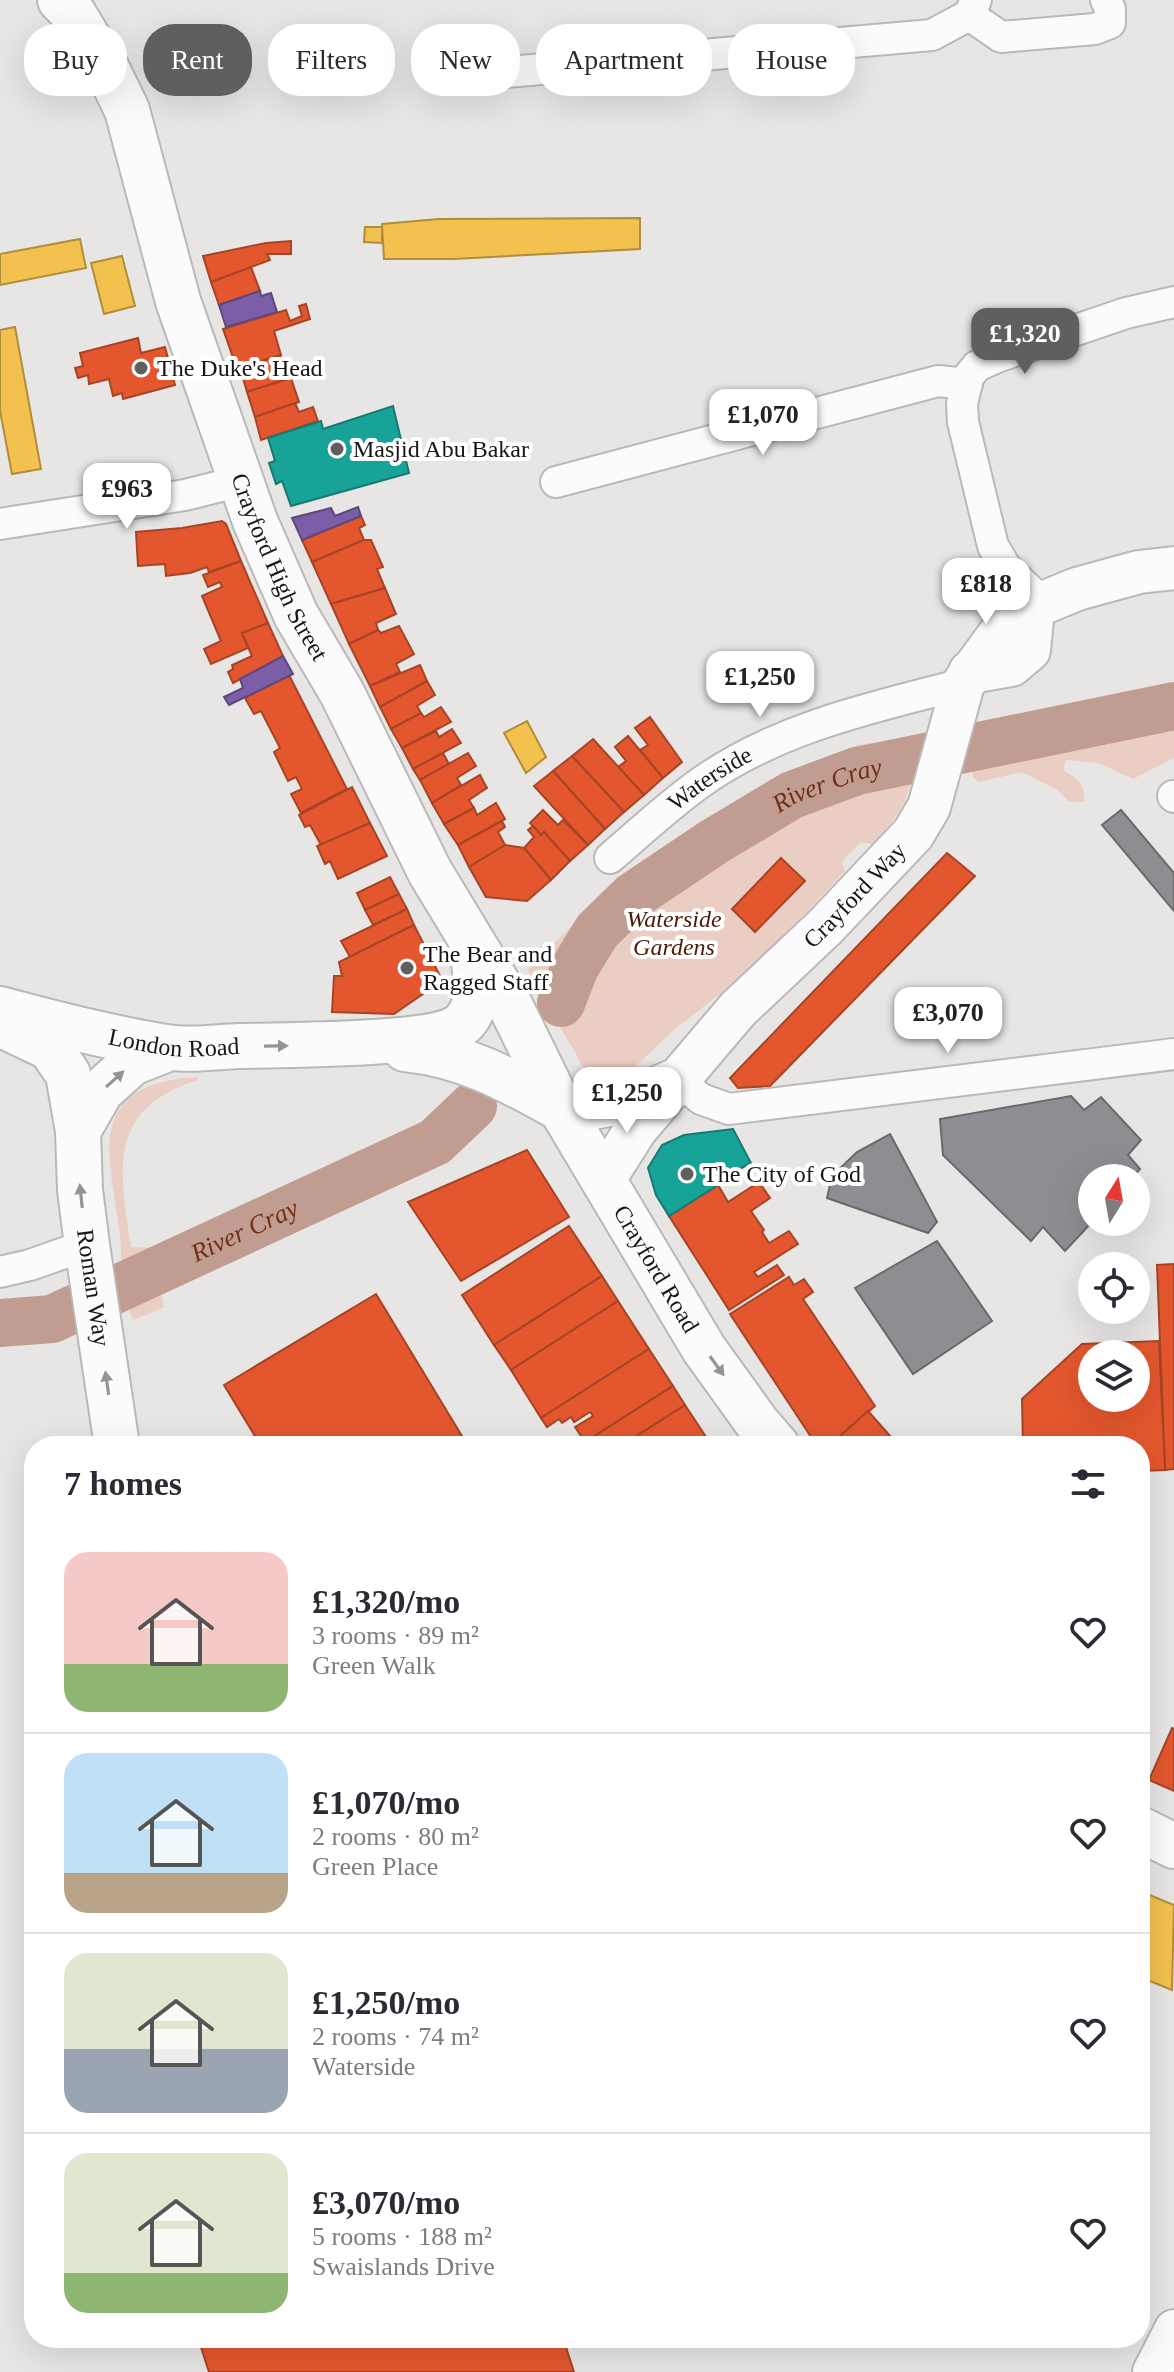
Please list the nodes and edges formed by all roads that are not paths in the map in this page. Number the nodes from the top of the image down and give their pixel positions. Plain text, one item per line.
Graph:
1 (60, 0) edge
2 (1106, 0) edge
3 (973, 8) edge
4 (520, 71) edge
5 (1174, 302) edge
6 (967, 384) junction
7 (241, 481) junction
8 (556, 482) dead end
9 (0, 524) edge
10 (1174, 568) edge
11 (1038, 607) junction
12 (966, 678) junction
13 (610, 858) dead end
14 (470, 938) junction
15 (0, 1009) edge
16 (0, 1025) edge
17 (351, 1044) junction
18 (170, 1048) junction
19 (1174, 1054) edge
20 (677, 1079) junction
21 (561, 1109) junction
22 (78, 1131) junction
23 (603, 1181) junction
24 (88, 1253) junction
25 (0, 1272) edge
26 (116, 1436) edge
27 (766, 1436) edge
28 (1150, 1834) edge
29 (1174, 1846) edge
30 (1174, 2329) edge
31 (1152, 2372) edge

1 - 7 main road, Crayford High Street
2 - 3 street
3 - 4 street
5 - 6 street
6 - 8 street
6 - 11 street
7 - 9 street
7 - 14 main road, Crayford High Street
10 - 11 main road, Crayford Way
11 - 12 main road, Crayford Way
12 - 13 street, Waterside
12 - 20 main road, Crayford Way
14 - 17 main road, London Road
14 - 21 main road, Crayford High Street
15 - 18 main road, London Road
16 - 22 main road, Roman Way
18 -> 17 main road, London Road
17 - 21 main road, London Road
22 -> 18 main road
19 - 20 street
20 - 21 main road, Crayford Way
20 - 23 main road, Crayford Way
21 - 23 main road, Crayford Road
24 -> 22 main road, Roman Way
23 -> 27 main road, Crayford Road
24 - 25 street
26 -> 24 main road, Roman Way
28 - 29 main road
30 - 31 street

